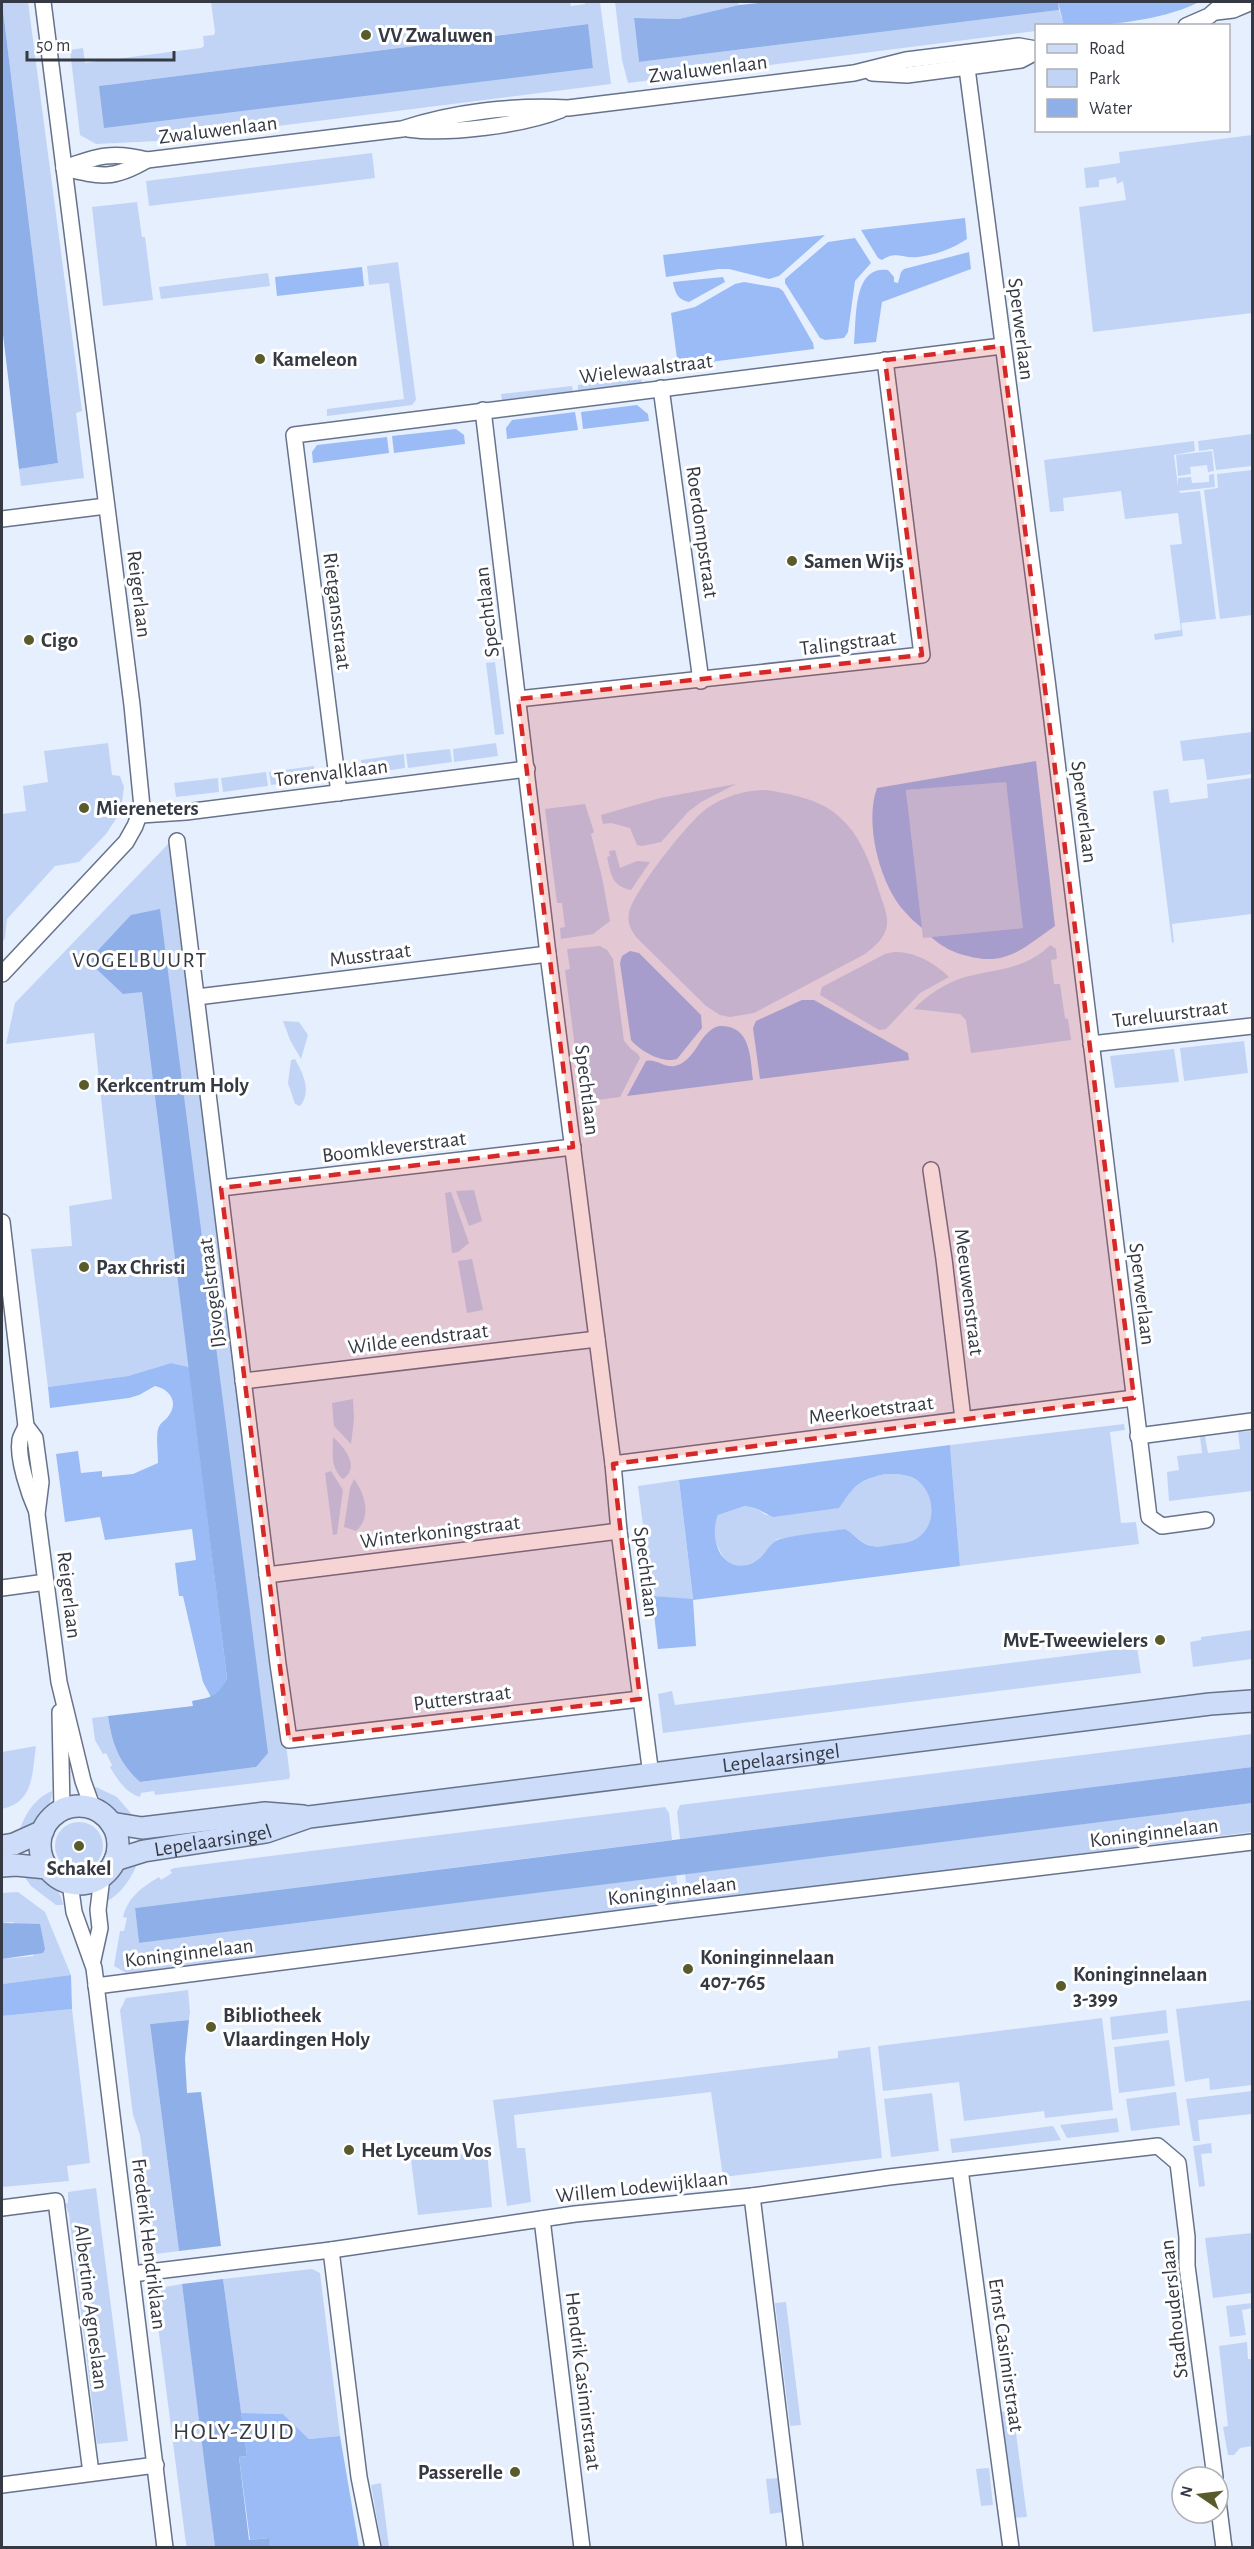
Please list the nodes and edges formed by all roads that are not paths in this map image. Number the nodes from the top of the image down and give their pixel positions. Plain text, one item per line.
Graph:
1 (43, 2) edge
2 (1252, 2) edge
3 (1214, 8) edge
4 (1189, 24) edge
5 (1035, 51) edge
6 (966, 60) junction
7 (64, 168) junction
8 (1002, 346) junction
9 (885, 360) junction
10 (661, 388) junction
11 (483, 410) junction
12 (294, 435) joint
13 (106, 506) junction
14 (2, 519) edge
15 (700, 681) junction
16 (518, 699) junction
17 (527, 769) junction
18 (339, 793) junction
19 (141, 815) junction
20 (177, 841) dead end
21 (548, 954) junction
22 (2, 974) edge
23 (197, 997) junction
24 (1252, 1026) edge
25 (1091, 1044) junction
26 (573, 1147) junction
27 (931, 1170) dead end
28 (221, 1188) junction
29 (2, 1222) edge
30 (597, 1340) junction
31 (243, 1381) junction
32 (1134, 1398) junction
33 (963, 1419) junction
34 (1252, 1421) edge
35 (1138, 1436) junction
36 (613, 1464) junction
37 (1206, 1520) dead end
38 (619, 1531) junction
39 (267, 1575) junction
40 (46, 1582) junction
41 (2, 1588) edge
42 (59, 1682) junction
43 (640, 1699) junction
44 (1252, 1701) edge
45 (290, 1740) joint
46 (651, 1775) junction
47 (93, 1809) junction
48 (62, 1810) junction
49 (309, 1817) junction
50 (111, 1823) junction
51 (43, 1831) junction
52 (1252, 1842) edge
53 (2, 1846) edge
54 (115, 1860) junction
55 (2, 1866) edge
56 (47, 1868) junction
57 (102, 1877) junction
58 (70, 1883) junction
59 (93, 1960) junction
60 (96, 1986) junction
61 (1158, 2146) joint
62 (960, 2169) junction
63 (752, 2196) junction
64 (2, 2208) edge
65 (542, 2219) junction
66 (331, 2250) junction
67 (132, 2274) junction
68 (156, 2465) junction
69 (1213, 2465) edge
70 (91, 2473) junction
71 (2, 2485) edge
72 (1221, 2525) edge
73 (167, 2543) edge
74 (373, 2547) edge
75 (582, 2547) edge
76 (795, 2547) edge
77 (1011, 2547) edge
78 (1224, 2547) edge

1 - 7 street, Reigerlaan
2 - 3 street
3 - 4 street
5 - 6 street, Zwaluwenlaan
6 - 7 street, Zwaluwenlaan
6 - 8 street, Sperwerlaan
7 - 13 street, Reigerlaan
8 - 9 street, Wielewaalstraat
8 - 25 street, Sperwerlaan
9 - 10 street, Wielewaalstraat
9 - 15 street, Talingstraat
10 - 11 street, Wielewaalstraat
10 - 15 street, Roerdompstraat
11 - 12 street, Wielewaalstraat
11 - 16 street, Spechtlaan
12 - 18 street, Rietgansstraat
13 - 14 street
13 - 19 street, Reigerlaan
15 - 16 street, Talingstraat
16 - 17 street, Spechtlaan
17 - 18 street, Torenvalklaan
17 - 21 street, Spechtlaan
18 - 19 street, Torenvalklaan
19 - 22 street, Reigerlaan
20 - 23 street, IJsvogelstraat
21 - 23 street, Musstraat
21 - 26 street, Spechtlaan
23 - 28 street, IJsvogelstraat
24 - 25 street, Tureluurstraat
25 - 32 street, Sperwerlaan
26 - 28 street, Boomkleverstraat
26 - 30 street, Spechtlaan
27 - 33 street, Meeuwenstraat
28 - 31 street, IJsvogelstraat
29 - 40 street, Reigerlaan
30 - 31 street, Wilde eendstraat
30 - 36 street, Spechtlaan
31 - 39 street, IJsvogelstraat
32 - 33 street, Meerkoetstraat
32 - 35 street, Sperwerlaan
33 - 36 street, Meerkoetstraat
34 - 35 street
35 - 37 street, Sperwerlaan
36 - 38 street, Spechtlaan
38 - 39 street, Winterkoningstraat
38 - 43 street, Spechtlaan
39 - 45 street, IJsvogelstraat
40 - 41 street
40 - 42 street, Reigerlaan
42 - 47 street, Reigerlaan
42 - 48 street, Reigerlaan
43 - 45 street, Putterstraat
43 - 46 street, Spechtlaan
44 - 46 street, Lepelaarsingel
46 - 49 street, Lepelaarsingel
47 - 48 street
47 - 50 street
48 - 51 street
49 - 50 street, Lepelaarsingel
49 - 54 street, Lepelaarsingel
50 - 54 street
51 - 53 street
51 - 56 street
52 - 60 street, Koninginnelaan
54 - 57 street
55 - 56 street
56 - 58 street
57 - 58 street
57 - 59 street, Frederik Hendriklaan
58 - 59 street, Frederik Hendriklaan
59 - 60 street, Frederik Hendriklaan
60 - 67 street, Frederik Hendriklaan
61 - 62 street, Willem Lodewijklaan
61 - 69 street, Stadhouderslaan
62 - 63 street, Willem Lodewijklaan
62 - 77 street, Ernst Casimirstraat
63 - 65 street, Willem Lodewijklaan
63 - 76 street
64 - 70 street, Albertine Agneslaan
65 - 66 street, Willem Lodewijklaan
65 - 75 street, Hendrik Casimirstraat
66 - 67 street, Willem Lodewijklaan
66 - 74 street
67 - 68 street, Frederik Hendriklaan
68 - 70 street
68 - 73 street, Frederik Hendriklaan
70 - 71 street
72 - 78 street

